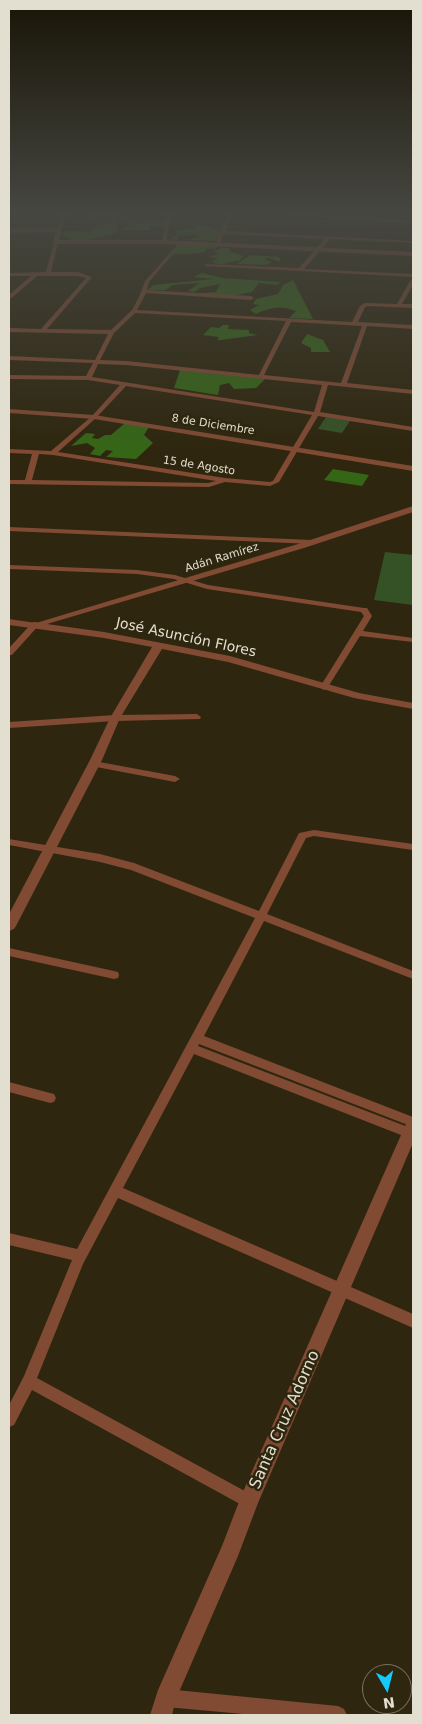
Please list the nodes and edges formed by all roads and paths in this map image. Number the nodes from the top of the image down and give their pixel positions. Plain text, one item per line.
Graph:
1 (74, 294) edge
2 (142, 294) edge
3 (197, 294) edge
4 (405, 294) edge
5 (252, 298) dead end
6 (399, 305) junction
7 (413, 306) edge
8 (134, 311) junction
9 (289, 320) junction
10 (354, 324) junction
11 (365, 324) junction
12 (413, 327) edge
13 (9, 330) edge
14 (42, 331) junction
15 (112, 332) junction
16 (9, 358) edge
17 (98, 360) junction
18 (261, 376) junction
19 (9, 377) edge
20 (88, 378) junction
21 (326, 383) junction
22 (124, 385) junction
23 (343, 385) junction
24 (413, 392) edge
25 (9, 411) edge
26 (316, 414) junction
27 (94, 417) junction
28 (413, 429) edge
29 (296, 449) junction
30 (9, 451) edge
31 (36, 452) junction
32 (53, 453) junction
33 (413, 469) edge
34 (225, 480) junction
35 (9, 482) edge
36 (28, 482) junction
37 (413, 509) edge
38 (9, 529) edge
39 (312, 542) junction
40 (9, 567) edge
41 (187, 580) junction
42 (9, 622) edge
43 (36, 624) junction
44 (358, 633) junction
45 (413, 640) edge
46 (159, 645) junction
47 (9, 653) edge
48 (324, 687) junction
49 (413, 706) edge
50 (197, 717) dead end
51 (116, 718) junction
52 (9, 725) edge
53 (94, 764) junction
54 (175, 779) dead end
55 (9, 842) edge
56 (413, 847) edge
57 (50, 850) junction
58 (262, 915) junction
59 (9, 926) edge
60 (9, 952) edge
61 (114, 975) dead end
62 (413, 976) edge
63 (194, 1043) junction
64 (9, 1087) edge
65 (50, 1098) dead end
66 (412, 1127) edge
67 (116, 1191) junction
68 (9, 1239) edge
69 (81, 1256) junction
70 (342, 1289) junction
71 (413, 1321) edge
72 (29, 1381) junction
73 (9, 1420) edge
74 (249, 1501) junction
75 (164, 1706) edge
76 (338, 1715) edge

1 - 14 street
2 - 8 street
3 - 5 street
4 - 6 street
6 - 7 street
6 - 10 street
8 - 9 street
8 - 15 street
9 - 10 street
9 - 18 street
10 - 11 street
11 - 12 street
11 - 23 street
13 - 14 street
14 - 15 street
15 - 17 street
16 - 17 street
17 - 18 street
17 - 20 street
18 - 21 street
19 - 20 street
20 - 22 street
21 - 23 street
21 - 26 street, 15 de Agosto
22 - 26 street
22 - 27 street
23 - 24 street
25 - 27 street, 8 de Diciembre
26 - 28 street
26 - 29 street, 15 de Agosto
27 - 29 street, 8 de Diciembre
27 - 32 street
29 - 33 street, 8 de Diciembre
29 - 34 street, 15 de Agosto
30 - 31 street, 15 de Agosto
31 - 32 street, 15 de Agosto
31 - 36 street
32 - 34 street, 15 de Agosto
34 - 36 street
35 - 36 street
37 - 39 street, Adán Ramírez
38 - 39 street
39 - 41 street, Adán Ramírez
40 - 41 street
41 - 43 street, Adán Ramírez
41 - 44 street
42 - 43 street, José Asunción Flores
43 - 46 street, José Asunción Flores
43 - 47 street
44 - 45 street
44 - 48 street
46 - 48 street, José Asunción Flores
46 - 51 street
48 - 49 street, José Asunción Flores
50 - 51 street
51 - 52 street
51 - 53 street
53 - 54 street
53 - 57 street
55 - 57 street
56 - 58 street
57 - 58 street
57 - 59 street
58 - 62 street
58 - 63 street
60 - 61 street
63 - 66 street
63 - 67 street
64 - 65 street
66 - 70 street, Santa Cruz Adorno
67 - 69 street
67 - 70 street
68 - 69 street
69 - 72 street
70 - 71 street
70 - 74 street, Santa Cruz Adorno
72 - 73 street
72 - 74 street
74 - 75 street, Santa Cruz Adorno
75 - 76 street

